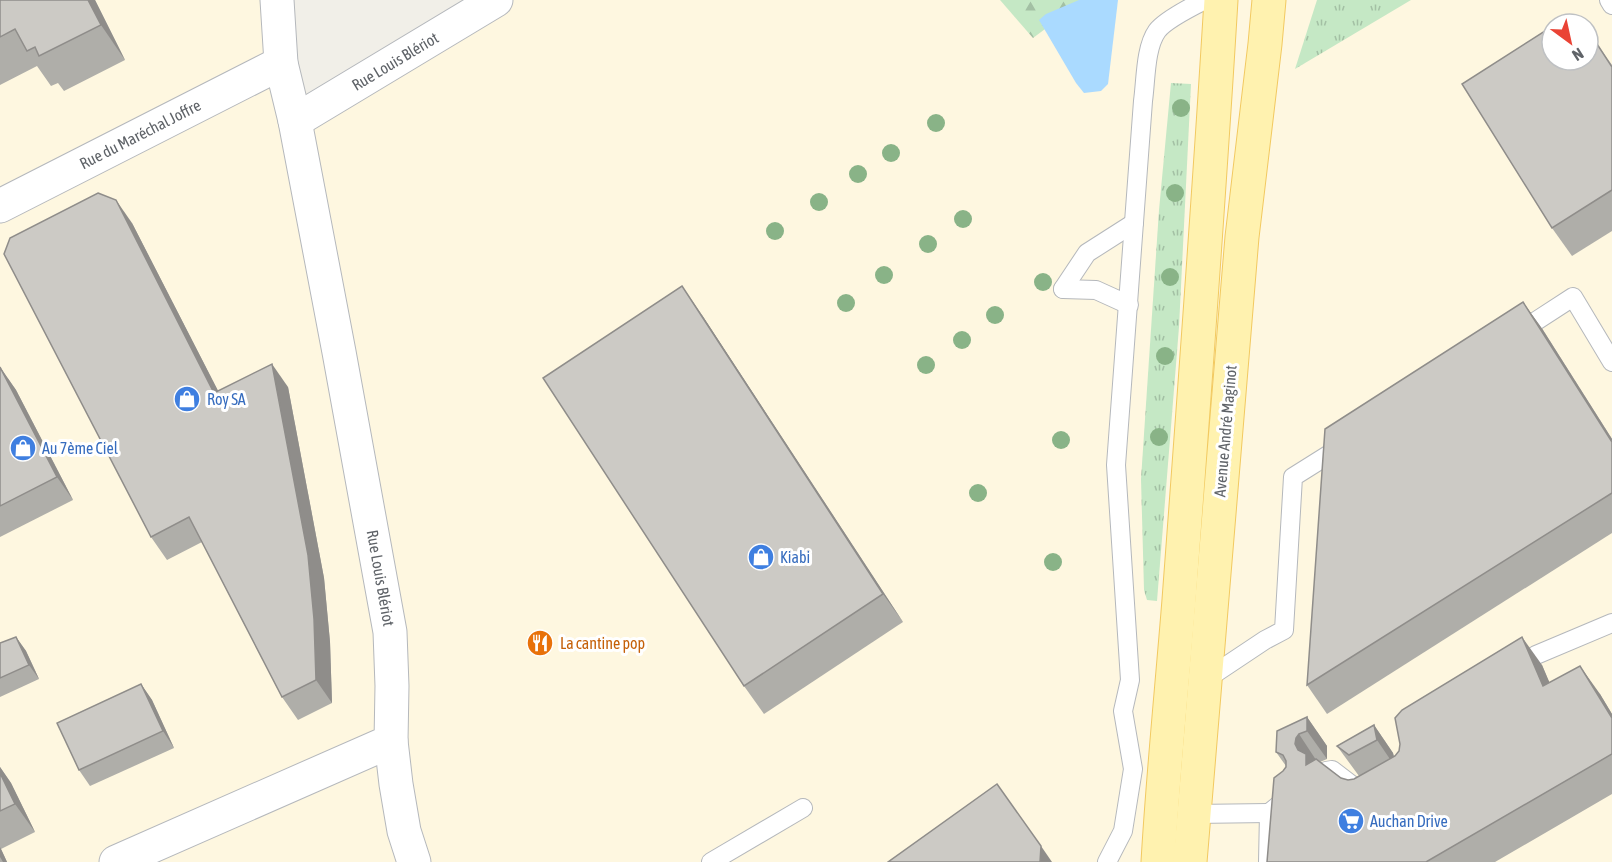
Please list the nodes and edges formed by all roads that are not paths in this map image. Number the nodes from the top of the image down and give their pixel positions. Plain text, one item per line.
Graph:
1 (277, 0) edge
2 (496, 0) edge
3 (1205, 0) edge
4 (1221, 0) edge
5 (1269, 0) edge
6 (1609, 0) edge
7 (1612, 5) edge
8 (281, 63) junction
9 (295, 121) junction
10 (0, 206) edge
11 (1134, 223) junction
12 (1129, 305) junction
13 (1503, 342) edge
14 (1612, 362) edge
15 (1353, 439) edge
16 (1612, 623) edge
17 (1205, 680) junction
18 (1495, 680) edge
19 (391, 741) junction
20 (1326, 771) edge
21 (1295, 791) edge
22 (1378, 792) edge
23 (1127, 799) junction
24 (1162, 800) junction
25 (803, 808) dead end
26 (1269, 813) junction
27 (1194, 814) junction
28 (1109, 857) edge
29 (116, 862) edge
30 (414, 862) edge
31 (711, 862) edge
32 (1158, 862) edge
33 (1190, 862) edge
34 (1268, 862) edge

1 - 8 street, Rue Louis Blériot
2 - 9 street, Rue Louis Blériot
3 - 11 lane
4 - 24 main road, Avenue André Maginot
5 - 17 main road, Avenue André Maginot
6 - 7 lane
8 - 9 street, Rue Louis Blériot
8 - 10 street, Rue du Maréchal Joffre
9 - 19 street, Rue Louis Blériot
11 - 12 lane
11 - 12 lane
12 - 23 lane
13 - 14 lane
15 - 17 lane
16 - 18 lane
17 - 27 main road, Avenue André Maginot
19 - 29 street
19 - 30 street, Rue Louis Blériot
20 - 22 lane
21 - 26 lane
23 - 24 lane
23 - 28 lane
24 - 32 main road, Avenue André Maginot
25 - 31 lane
26 - 27 lane
26 - 34 lane
27 - 33 main road, Avenue André Maginot

